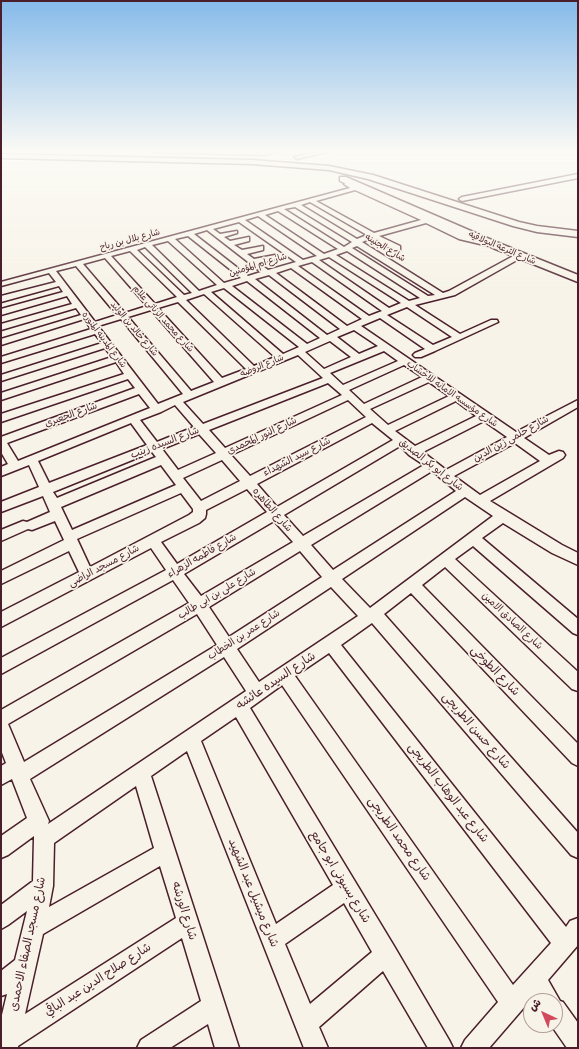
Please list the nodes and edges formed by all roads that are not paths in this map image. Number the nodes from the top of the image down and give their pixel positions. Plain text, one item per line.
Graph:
1 (314, 199) edge
2 (379, 199) edge
3 (389, 199) edge
4 (403, 199) edge
5 (438, 199) edge
6 (462, 199) edge
7 (310, 200) junction
8 (296, 204) junction
9 (279, 209) junction
10 (505, 211) dead end
11 (260, 214) junction
12 (520, 215) dead end
13 (239, 219) junction
14 (426, 221) junction
15 (516, 224) junction
16 (208, 228) junction
17 (235, 232) dead end
18 (189, 233) junction
19 (578, 234) edge
20 (372, 235) junction
21 (219, 236) junction
22 (169, 238) junction
23 (246, 239) dead end
24 (356, 242) junction
25 (146, 244) junction
26 (229, 244) junction
27 (497, 246) junction
28 (131, 248) junction
29 (260, 248) dead end
30 (397, 248) dead end
31 (346, 249) junction
32 (241, 253) junction
33 (330, 254) junction
34 (106, 255) junction
35 (322, 256) junction
36 (520, 256) junction
37 (272, 257) dead end
38 (313, 259) junction
39 (253, 262) junction
40 (301, 262) junction
41 (78, 263) junction
42 (292, 265) junction
43 (51, 270) junction
44 (268, 272) junction
45 (578, 273) edge
46 (248, 279) junction
47 (578, 280) edge
48 (61, 283) junction
49 (1, 284) edge
50 (224, 286) junction
51 (202, 292) junction
52 (69, 293) junction
53 (443, 296) junction
54 (1, 299) edge
55 (181, 299) junction
56 (427, 299) junction
57 (407, 304) junction
58 (78, 305) junction
59 (152, 307) junction
60 (1, 312) edge
61 (385, 313) junction
62 (86, 316) junction
63 (123, 316) junction
64 (369, 320) junction
65 (494, 322) dead end
66 (1, 327) edge
67 (95, 327) junction
68 (351, 328) junction
69 (459, 337) junction
70 (329, 338) junction
71 (1, 342) edge
72 (108, 344) junction
73 (385, 347) junction
74 (302, 349) junction
75 (432, 349) junction
76 (418, 355) dead end
77 (118, 358) junction
78 (282, 358) junction
79 (358, 358) junction
80 (1, 360) edge
81 (405, 361) junction
82 (253, 370) junction
83 (131, 375) junction
84 (325, 376) junction
85 (1, 378) edge
86 (429, 378) junction
87 (221, 383) junction
88 (142, 390) junction
89 (345, 393) junction
90 (190, 396) junction
91 (1, 397) edge
92 (456, 397) junction
93 (177, 401) junction
94 (578, 403) edge
95 (362, 409) junction
96 (157, 410) junction
97 (484, 416) junction
98 (1, 418) edge
99 (373, 418) junction
100 (134, 419) junction
101 (201, 429) junction
102 (387, 430) junction
103 (515, 438) junction
104 (400, 441) junction
105 (1, 442) edge
106 (155, 447) junction
107 (413, 452) junction
108 (223, 454) junction
109 (163, 459) junction
110 (32, 460) junction
111 (15, 466) junction
112 (432, 466) junction
113 (1, 472) edge
114 (176, 476) junction
115 (445, 476) junction
116 (248, 482) junction
117 (184, 487) junction
118 (46, 489) junction
119 (465, 491) junction
120 (480, 501) junction
121 (1, 507) edge
122 (199, 508) junction
123 (56, 510) junction
124 (275, 513) junction
125 (502, 516) junction
126 (1, 536) edge
127 (473, 538) junction
128 (70, 540) junction
129 (153, 541) junction
130 (302, 544) junction
131 (576, 555) edge
132 (446, 559) junction
133 (175, 572) junction
134 (87, 575) junction
135 (1, 578) edge
136 (332, 578) junction
137 (412, 584) junction
138 (199, 605) junction
139 (371, 615) junction
140 (1, 620) edge
141 (578, 628) edge
142 (330, 643) junction
143 (226, 647) junction
144 (1, 666) edge
145 (285, 675) junction
146 (578, 683) edge
147 (257, 693) junction
148 (239, 706) junction
149 (1, 719) edge
150 (1, 727) edge
151 (191, 739) junction
152 (578, 757) edge
153 (18, 771) junction
154 (141, 773) junction
155 (1, 776) edge
156 (42, 830) junction
157 (1, 848) edge
158 (578, 848) edge
159 (166, 852) junction
160 (43, 886) junction
161 (347, 888) junction
162 (1, 918) edge
163 (188, 922) junction
164 (33, 928) junction
165 (572, 936) edge
166 (272, 940) junction
167 (386, 954) junction
168 (24, 967) junction
169 (534, 979) junction
170 (1, 985) edge
171 (544, 993) edge
172 (512, 1003) junction
173 (214, 1006) junction
174 (563, 1022) edge
175 (306, 1023) junction
176 (6, 1043) edge
177 (578, 1044) edge
178 (481, 1045) edge
179 (148, 1048) edge
180 (227, 1048) edge
181 (316, 1048) edge
182 (441, 1048) edge

1 - 7 street, شارع بلال بن رباح
2 - 14 street
3 - 27 main road, شارع الترعه البولاقيه
4 - 45 main road, شارع الترعه البولاقيه
5 - 15 main road
6 - 10 main road
7 - 8 street, شارع بلال بن رباح
7 - 20 street
8 - 9 street, شارع بلال بن رباح
8 - 24 street, شارع الجنينه
9 - 11 street, شارع بلال بن رباح
9 - 31 street
11 - 13 street, شارع بلال بن رباح
11 - 35 street
12 - 15 main road
13 - 16 street, شارع بلال بن رباح
13 - 40 street
14 - 20 street, شارع ام المؤمنين
14 - 27 street
15 - 19 main road
16 - 18 street, شارع بلال بن رباح
16 - 21 street, شارع مؤسسه الامانه للاخشاب
17 - 21 street
18 - 22 street, شارع بلال بن رباح
18 - 46 street
20 - 24 street, شارع ام المؤمنين
20 - 30 street
21 - 26 street, شارع مؤسسه الامانه للاخشاب
22 - 25 street, شارع بلال بن رباح
22 - 50 street, شارع ابو بكر الصديق
23 - 26 street
24 - 31 street, شارع ام المؤمنين
24 - 53 street, شارع الجنينه
25 - 28 street, شارع بلال بن رباح
25 - 51 street
26 - 32 street, شارع مؤسسه الامانه للاخشاب
27 - 36 main road, شارع الترعه البولاقيه
28 - 34 street, شارع بلال بن رباح
28 - 55 street
29 - 32 street
31 - 33 street, شارع ام المؤمنين
31 - 56 street
32 - 39 street, شارع مؤسسه الامانه للاخشاب
33 - 35 street, شارع ام المؤمنين
33 - 57 street
34 - 41 street, شارع بلال بن رباح
34 - 59 street, شارع محمد الزناتى علام
35 - 38 street, شارع ام المؤمنين
36 - 47 main road, شارع الترعه البولاقيه
36 - 53 street, شارع الروضه
37 - 39 street
38 - 40 street, شارع ام المؤمنين
38 - 61 street
39 - 44 street, شارع مؤسسه الامانه للاخشاب
40 - 42 street, شارع ام المؤمنين
41 - 43 street, شارع بلال بن رباح
41 - 63 street, شارع خالد بن الوليد
42 - 44 street, شارع ام المؤمنين
42 - 64 street
43 - 48 street, شارع المدينه المنوره
43 - 49 street, شارع بلال بن رباح
44 - 46 street, شارع ام المؤمنين
44 - 68 street, شارع مؤسسه الامانه للاخشاب
46 - 50 street, شارع ام المؤمنين
46 - 70 street
48 - 52 street, شارع المدينه المنوره
48 - 54 street
50 - 51 street, شارع ام المؤمنين
50 - 74 street, شارع ابو بكر الصديق
51 - 55 street, شارع ام المؤمنين
51 - 78 street
52 - 58 street, شارع المدينه المنوره
52 - 60 street
53 - 56 street, شارع الروضه
55 - 59 street, شارع ام المؤمنين
55 - 82 street
56 - 57 street, شارع الروضه
57 - 61 street, شارع الروضه
57 - 69 street
58 - 62 street, شارع المدينه المنوره
58 - 66 street
59 - 63 street, شارع ام المؤمنين
59 - 87 street, شارع محمد الزناتى علام
61 - 64 street, شارع الروضه
61 - 75 street
62 - 67 street, شارع المدينه المنوره
62 - 71 street
63 - 67 street, شارع ام المؤمنين
63 - 90 street, شارع خالد بن الوليد
64 - 68 street, شارع الروضه
65 - 69 street
67 - 72 street, شارع المدينه المنوره
67 - 80 street, شارع ام المؤمنين
68 - 70 street, شارع الروضه
68 - 73 street, شارع مؤسسه الامانه للاخشاب
69 - 75 street
70 - 74 street, شارع الروضه
70 - 79 street
72 - 77 street, شارع المدينه المنوره
72 - 85 street
73 - 79 street, شارع السيده زينب
73 - 81 street, شارع مؤسسه الامانه للاخشاب
74 - 78 street, شارع الروضه
74 - 84 street, شارع ابو بكر الصديق
75 - 76 street
77 - 83 street, شارع المدينه المنوره
77 - 91 street
78 - 82 street, شارع الروضه
79 - 84 street, شارع السيده زينب
81 - 86 street, شارع مؤسسه الامانه للاخشاب
81 - 89 street, شارع النور المحمدى
82 - 87 street, شارع الروضه
83 - 88 street, شارع المدينه المنوره
83 - 98 street
84 - 89 street, شارع ابو بكر الصديق
84 - 101 street, شارع السيده زينب
86 - 92 street, شارع مؤسسه الامانه للاخشاب
86 - 95 street
87 - 90 street, شارع الروضه
88 - 96 street, شارع المدينه المنوره
88 - 105 street, شارع الجعبرى
89 - 95 street, شارع ابو بكر الصديق
89 - 108 street, شارع النور المحمدى
90 - 93 street, شارع الروضه
92 - 97 street, شارع مؤسسه الامانه للاخشاب
92 - 102 street
93 - 96 street, شارع الروضه
93 - 101 street, شارع الطاهره
94 - 103 street, شارع حلمى زين الدين
95 - 99 street, شارع ابو بكر الصديق
96 - 100 street, شارع الروضه
97 - 103 street, شارع مؤسسه الامانه للاخشاب
97 - 107 street
99 - 102 street, شارع ابو بكر الصديق
99 - 116 street, شارع سيد الشهداء
100 - 106 street
100 - 110 street, شارع الروضه
101 - 106 street, شارع السيده زينب
101 - 108 street, شارع الطاهره
102 - 104 street, شارع ابو بكر الصديق
103 - 115 street, شارع حلمى زين الدين
103 - 120 street, شارع مؤسسه الامانه للاخشاب
104 - 107 street, شارع ابو بكر الصديق
104 - 124 street, شارع فاطمه الزهراء
105 - 111 street
106 - 109 street
106 - 118 street, شارع السيده زينب
107 - 112 street, شارع ابو بكر الصديق
108 - 114 street, شارع النور المحمدى
108 - 116 street, شارع الطاهره
109 - 114 street
109 - 123 street
110 - 111 street, شارع الروضه
110 - 118 street
111 - 113 street, شارع الروضه
112 - 115 street, شارع ابو بكر الصديق
112 - 130 street, شارع على بن ابى طالب
114 - 117 street
115 - 119 street, شارع ابو بكر الصديق
116 - 122 street, شارع سيد الشهداء
116 - 124 street, شارع الطاهره
117 - 122 street
117 - 128 street
118 - 121 street, شارع السيده زينب
118 - 123 street
119 - 120 street, شارع ابو بكر الصديق
119 - 136 street, شارع عمر بن الخطاب
120 - 125 street, شارع ابو بكر الصديق
122 - 129 street, شارع مسجد الراضى
123 - 126 street
123 - 128 street
124 - 130 street, شارع الطاهره
124 - 133 street, شارع فاطمه الزهراء
125 - 127 street, شارع السيده عائشه
125 - 131 street, شارع ابو بكر الصديق
127 - 132 street, شارع السيده عائشه
127 - 141 street
128 - 134 street
128 - 135 street
129 - 133 street
129 - 134 street, شارع مسجد الراضى
130 - 136 street, شارع الطاهره
130 - 138 street, شارع على بن ابى طالب
132 - 137 street, شارع السيده عائشه
132 - 146 street, شارع الصادق الامين
133 - 138 street
133 - 144 street, شارع فاطمه الزهراء
134 - 140 street, شارع مسجد الراضى
136 - 139 street, شارع الطاهره
136 - 143 street, شارع عمر بن الخطاب
137 - 139 street, شارع السيده عائشه
137 - 152 street, شارع الطوخى
138 - 143 street
138 - 149 street, شارع على بن ابى طالب
139 - 142 street, شارع السيده عائشه
139 - 158 street, شارع حسن الطريجى
142 - 145 street, شارع السيده عائشه
142 - 165 street, شارع عبد الوهاب الطريجى
143 - 147 street
143 - 153 street, شارع عمر بن الخطاب
145 - 147 street, شارع السيده عائشه
145 - 172 street, شارع محمد الطريجى
147 - 148 street, شارع السيده عائشه
148 - 151 street, شارع السيده عائشه
148 - 161 street, شارع بسيونى ابو جامع
150 - 153 street
151 - 154 street, شارع السيده عائشه
151 - 166 street, شارع ميشيل عبد الشهيد
153 - 155 street, شارع عمر بن الخطاب
153 - 156 street
154 - 156 street, شارع السيده عائشه
154 - 159 street, شارع الورشه
156 - 157 street, شارع السيده عائشه
156 - 160 street, شارع مسجد الصفاء الاحمدى
159 - 163 street, شارع الورشه
159 - 164 street
160 - 162 street
160 - 164 street, شارع مسجد الصفاء الاحمدى
161 - 166 street
161 - 167 street, شارع بسيونى ابو جامع
163 - 173 street, شارع الورشه
163 - 176 street, شارع صلاح الدين عبد الباقي
164 - 168 street, شارع مسجد الصفاء الاحمدى
165 - 169 street
166 - 175 street, شارع ميشيل عبد الشهيد
167 - 175 street
167 - 182 street, شارع بسيونى ابو جامع
168 - 170 street
168 - 176 street, شارع مسجد الصفاء الاحمدى
169 - 171 street
169 - 172 street
172 - 178 street
173 - 179 street
173 - 180 street, شارع الورشه
174 - 177 street
175 - 181 street, شارع ميشيل عبد الشهيد

